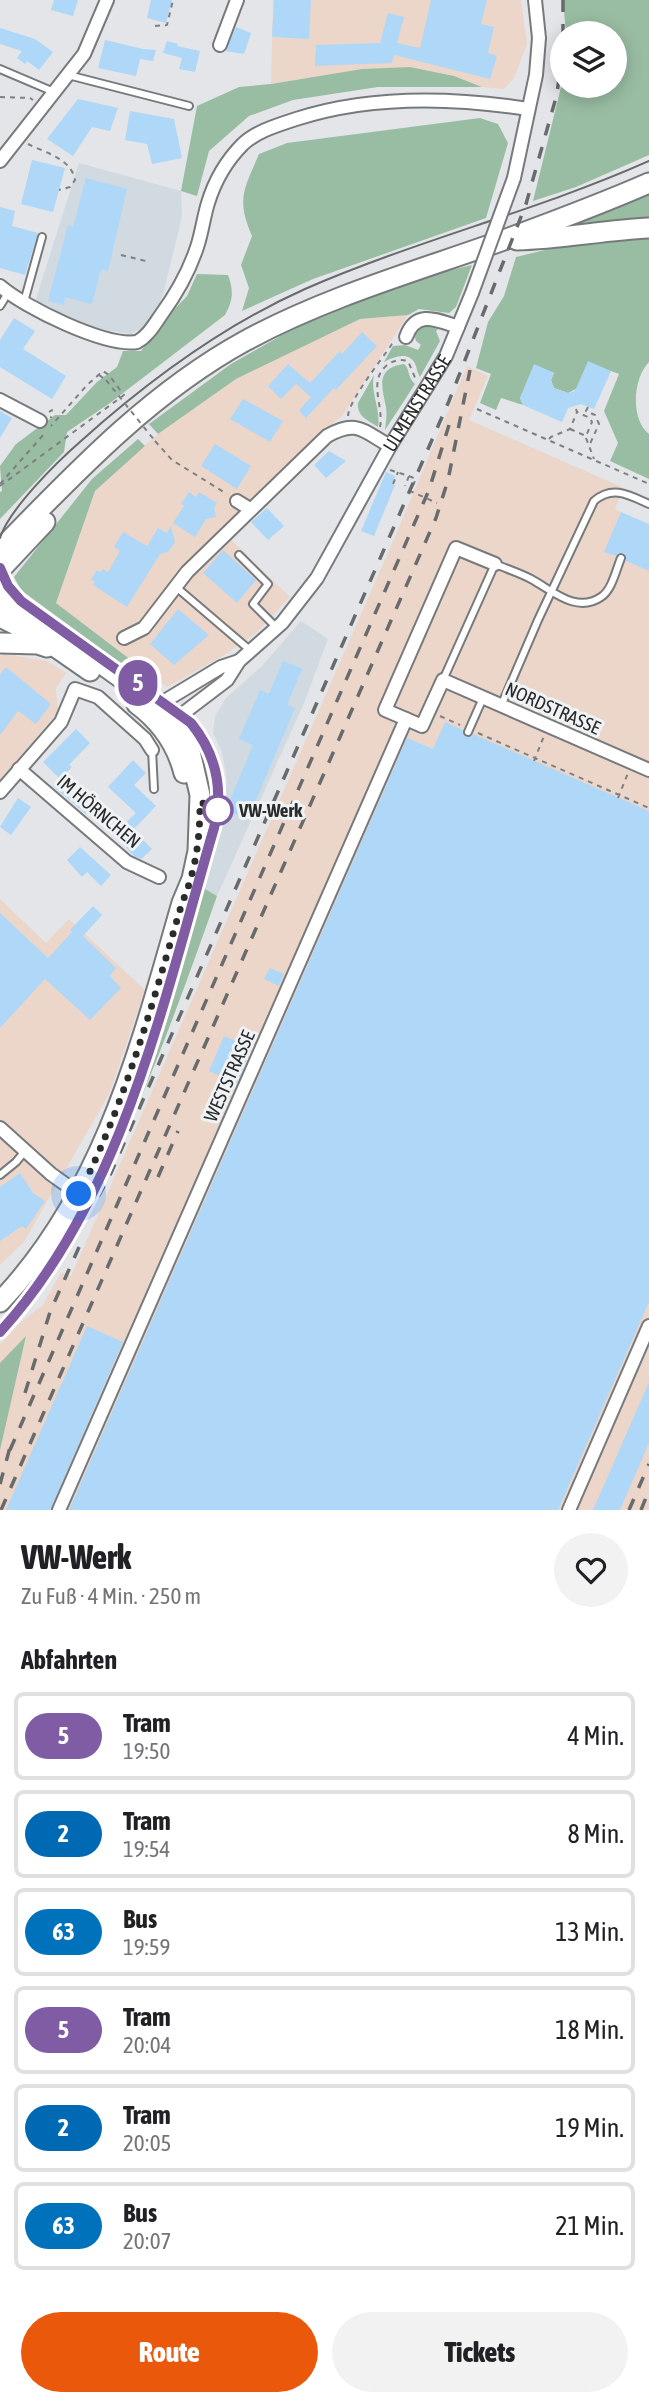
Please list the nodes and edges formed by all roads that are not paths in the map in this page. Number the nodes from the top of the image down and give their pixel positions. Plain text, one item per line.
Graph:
1 (107, 0) edge
2 (237, 0) edge
3 (535, 0) edge
4 (220, 45) dead end
5 (0, 69) edge
6 (68, 75) junction
7 (54, 92) junction
8 (189, 106) dead end
9 (528, 109) junction
10 (0, 160) edge
11 (649, 183) edge
12 (649, 228) edge
13 (42, 237) dead end
14 (502, 240) junction
15 (4, 289) edge
16 (24, 302) junction
17 (0, 306) edge
18 (458, 327) junction
19 (406, 337) road end
20 (0, 400) edge
21 (40, 421) dead end
22 (390, 446) junction
23 (84, 468) junction
24 (237, 500) road end
25 (649, 504) edge
26 (250, 509) junction
27 (0, 550) edge
28 (239, 555) dead end
29 (621, 558) dead end
30 (495, 564) junction
31 (0, 570) edge
32 (176, 587) junction
33 (552, 592) junction
34 (0, 597) edge
35 (0, 617) edge
36 (277, 628) junction
37 (124, 638) dead end
38 (0, 643) edge
39 (59, 651) junction
40 (251, 651) junction
41 (239, 661) junction
42 (443, 680) junction
43 (483, 698) junction
44 (501, 706) junction
45 (156, 711) junction
46 (177, 718) junction
47 (406, 719) junction
48 (469, 731) road end
49 (152, 750) joint
50 (19, 769) junction
51 (649, 770) edge
52 (154, 789) dead end
53 (0, 792) edge
54 (159, 877) dead end
55 (182, 903) junction
56 (0, 1128) edge
57 (25, 1151) junction
58 (0, 1175) edge
59 (79, 1194) junction
60 (0, 1302) edge
61 (649, 1326) edge
62 (59, 1510) edge
63 (569, 1510) edge

1 - 6 street
2 - 4 street
3 - 9 street, ULMENSTRASSE
5 - 7 lane
6 - 7 street
6 - 8 lane
7 - 10 street
9 - 16 street
9 - 18 street, ULMENSTRASSE, bridge
11 - 14 main road
12 - 14 main road
13 - 16 lane
14 - 23 main road
15 - 16 street
15 - 17 lane
18 - 19 street
18 - 22 street, ULMENSTRASSE
20 - 21 street
22 - 26 street
22 - 36 street, ULMENSTRASSE
23 - 27 main road
23 - 31 main road
24 - 26 street
25 - 33 lane
26 - 32 street
28 - 36 lane
29 - 33 lane
30 - 33 lane
30 - 42 lane
30 - 47 street
32 - 37 street
32 - 40 lane
33 - 44 lane
34 - 45 main road
35 - 39 main road
36 - 40 street, ULMENSTRASSE
38 - 39 main road
39 - 45 main road
40 - 41 street, ULMENSTRASSE
41 - 45 street, ULMENSTRASSE
41 - 46 street, ULMENSTRASSE
42 - 43 street, NORDSTRASSE
42 - 47 street
43 - 44 street, NORDSTRASSE
43 - 48 lane
44 - 51 street, NORDSTRASSE
45 - 46 main road
45 - 55 main road
46 - 55 main road
47 - 62 street, WESTSTRASSE
49 - 50 street
49 - 52 lane
50 - 53 street
50 - 54 street, IM HÖRNCHEN
55 - 59 main road
56 - 57 street
57 - 58 lane
57 - 59 street
59 - 60 main road
61 - 63 street

